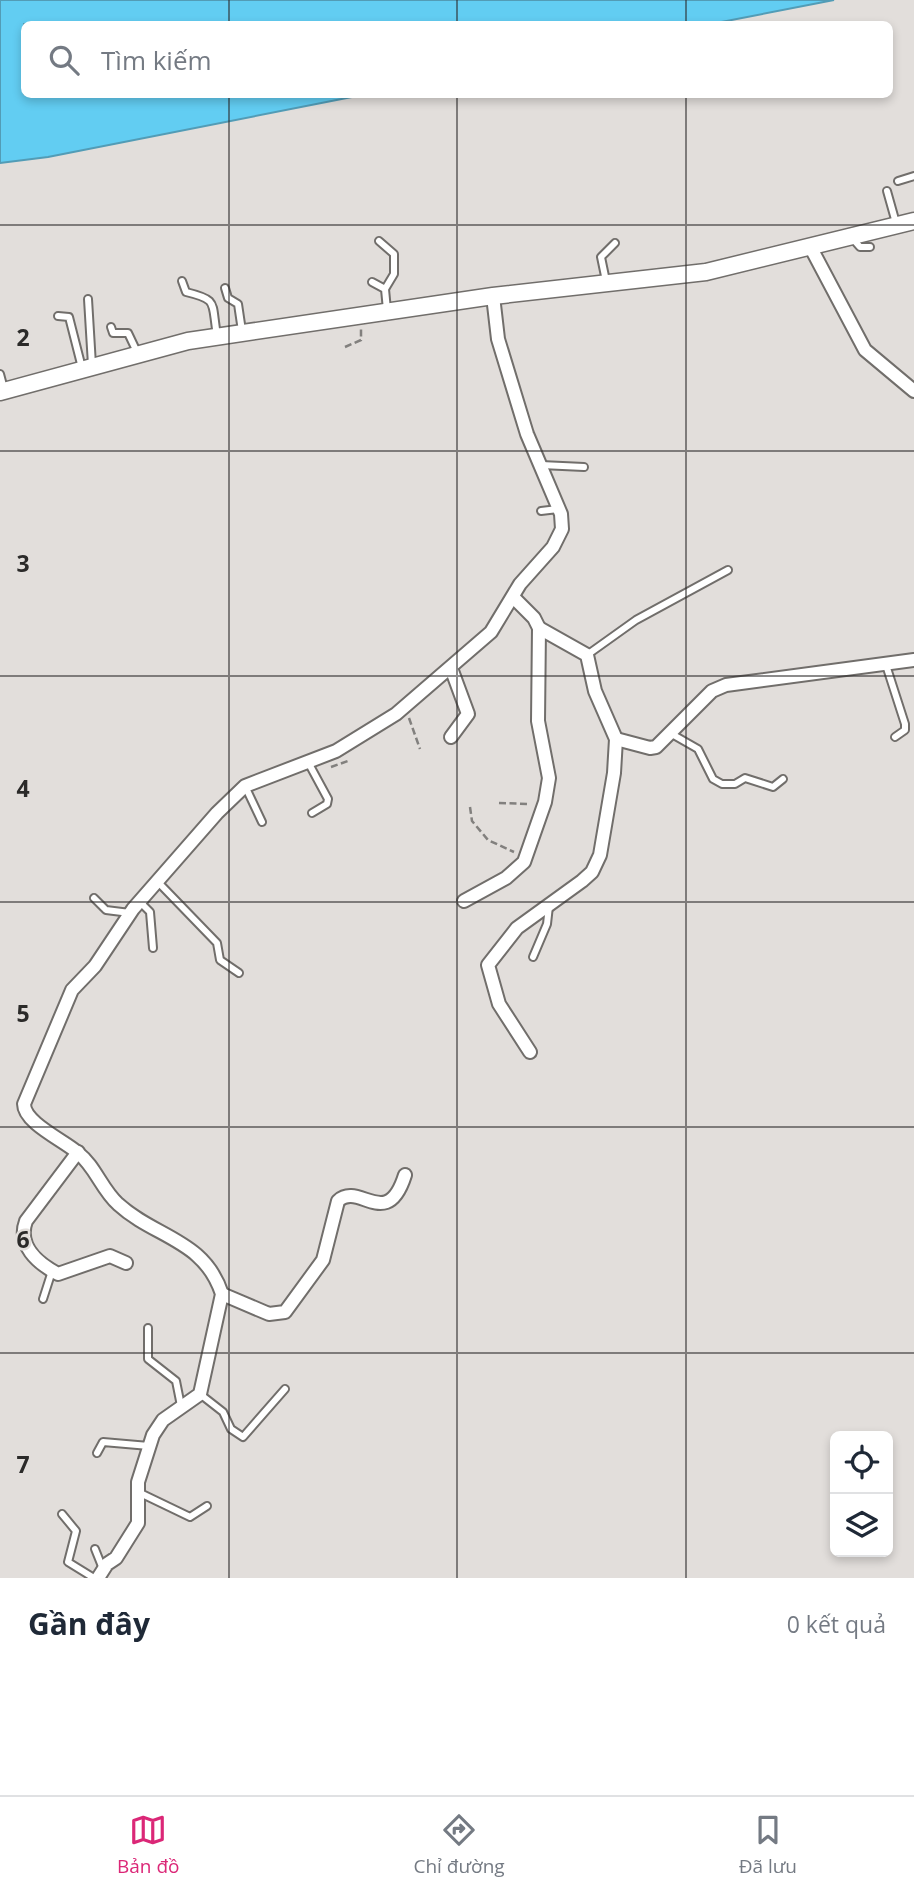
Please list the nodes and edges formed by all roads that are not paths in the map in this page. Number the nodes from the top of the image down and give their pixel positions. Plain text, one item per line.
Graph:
1 (914, 176) edge
2 (898, 181) dead end
3 (887, 191) dead end
4 (914, 221) edge
5 (896, 225) junction
6 (852, 237) junction
7 (379, 242) dead end
8 (615, 243) dead end
9 (870, 247) dead end
10 (811, 248) junction
11 (182, 281) dead end
12 (372, 282) dead end
13 (606, 283) junction
14 (225, 288) dead end
15 (385, 289) junction
16 (493, 296) junction
17 (88, 299) dead end
18 (387, 312) junction
19 (58, 316) dead end
20 (111, 327) dead end
21 (243, 333) junction
22 (217, 337) junction
23 (138, 354) junction
24 (87, 368) junction
25 (0, 374) edge
26 (2, 391) edge
27 (914, 391) edge
28 (539, 465) junction
29 (584, 467) dead end
30 (560, 508) junction
31 (541, 511) dead end
32 (728, 570) dead end
33 (513, 597) junction
34 (538, 628) junction
35 (587, 655) junction
36 (914, 660) edge
37 (886, 665) junction
38 (451, 668) junction
39 (670, 733) junction
40 (451, 737) dead end
41 (895, 737) dead end
42 (616, 739) junction
43 (308, 762) junction
44 (783, 779) dead end
45 (245, 786) junction
46 (312, 813) dead end
47 (262, 822) dead end
48 (158, 881) junction
49 (94, 898) dead end
50 (464, 901) dead end
51 (139, 902) junction
52 (549, 904) junction
53 (130, 913) junction
54 (153, 948) dead end
55 (533, 957) dead end
56 (239, 973) dead end
57 (530, 1052) dead end
58 (78, 1152) junction
59 (405, 1175) dead end
60 (126, 1263) dead end
61 (52, 1270) junction
62 (222, 1294) junction
63 (43, 1299) dead end
64 (148, 1328) dead end
65 (285, 1389) dead end
66 (200, 1394) junction
67 (181, 1408) junction
68 (149, 1446) junction
69 (97, 1453) dead end
70 (138, 1492) junction
71 (207, 1506) dead end
72 (62, 1514) dead end
73 (95, 1549) dead end
74 (98, 1575) edge

1 - 2 lane
3 - 5 lane
4 - 5 street
5 - 6 street
6 - 9 lane
6 - 10 street
7 - 15 lane
8 - 13 lane
10 - 13 street
10 - 27 street
11 - 22 lane
12 - 15 lane
13 - 16 street
14 - 21 lane
15 - 18 lane
16 - 18 street
16 - 28 street
17 - 24 lane
18 - 21 street
19 - 24 lane
20 - 23 lane
21 - 22 street
22 - 23 street
23 - 24 street
24 - 26 street
25 - 26 lane
28 - 29 lane
28 - 30 street
30 - 31 lane
30 - 33 street
32 - 35 lane
33 - 34 street
33 - 38 street
34 - 35 street
34 - 50 street
35 - 42 street
36 - 37 street
37 - 39 street
37 - 41 lane
38 - 40 street
38 - 43 street
39 - 42 street
39 - 44 lane
42 - 52 street
43 - 45 street
43 - 46 lane
45 - 47 lane
45 - 48 street
48 - 51 street
48 - 56 lane
49 - 53 lane
51 - 53 street
51 - 54 lane
52 - 55 lane
52 - 57 street
53 - 58 street
58 - 61 street
58 - 62 street
59 - 62 street
60 - 61 street
61 - 63 lane
62 - 66 street
64 - 67 lane
65 - 66 lane
66 - 67 street
67 - 68 street
68 - 69 lane
68 - 70 street
70 - 71 lane
70 - 74 street
72 - 74 lane
73 - 74 lane

